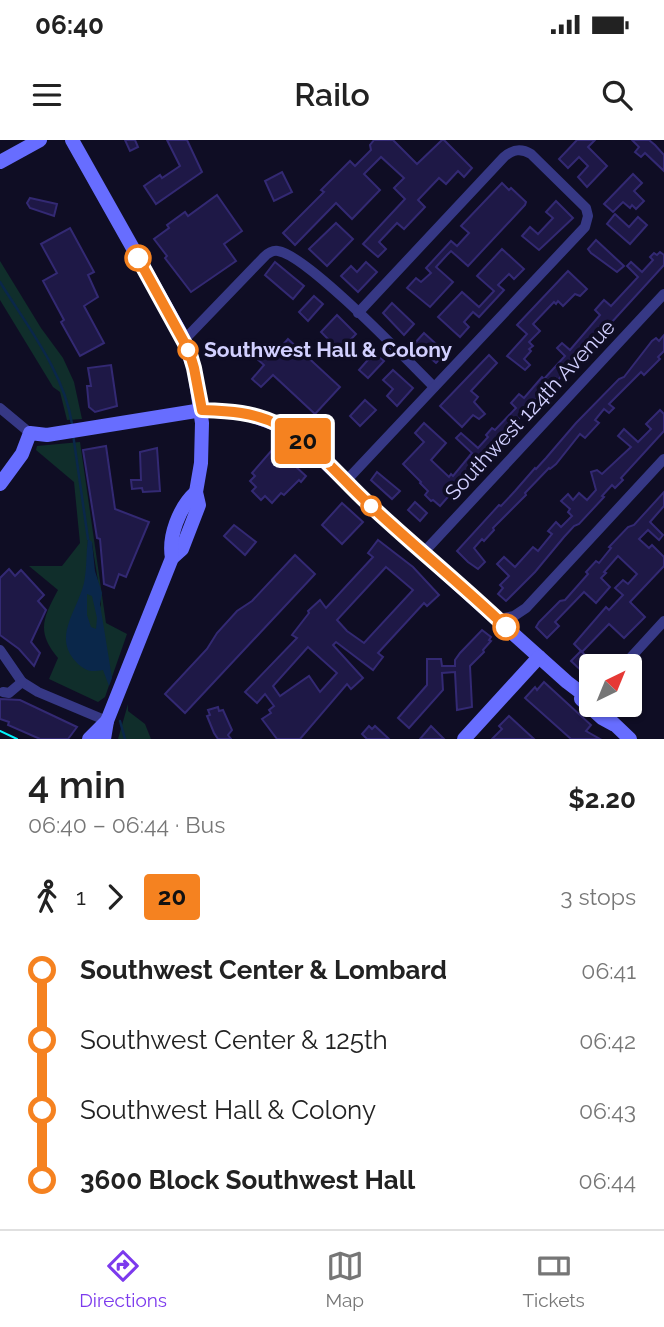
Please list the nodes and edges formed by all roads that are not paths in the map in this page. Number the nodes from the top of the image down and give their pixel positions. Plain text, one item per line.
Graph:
1 (40, 140) edge
2 (72, 140) edge
3 (0, 162) edge
4 (664, 294) edge
5 (358, 313) junction
6 (184, 340) junction
7 (435, 387) junction
8 (0, 408) edge
9 (202, 410) junction
10 (30, 433) junction
11 (664, 460) edge
12 (345, 482) junction
13 (0, 484) edge
14 (196, 492) junction
15 (424, 552) junction
16 (177, 554) junction
17 (499, 620) junction
18 (664, 621) edge
19 (0, 650) edge
20 (634, 654) edge
21 (539, 657) junction
22 (22, 682) junction
23 (567, 682) junction
24 (579, 691) edge
25 (3, 692) dead end
26 (608, 718) edge
27 (107, 721) junction
28 (613, 724) junction
29 (89, 739) edge
30 (104, 739) edge
31 (464, 739) edge
32 (630, 739) edge

1 - 3 street
2 - 6 street
4 - 15 street, Southwest 124th Avenue
5 - 6 street
5 - 7 street
5 - 7 street
6 - 9 street
7 - 12 street
8 - 10 street
9 - 10 street
9 - 12 street
9 - 14 street
10 - 13 street
11 - 17 street
12 - 15 street
14 - 16 street
14 - 16 street
15 - 17 street
16 - 27 street
17 - 21 street
18 - 20 street
19 - 22 street
21 - 23 street
21 - 31 street
22 - 25 street
22 - 27 street
23 - 24 street
23 - 28 street
26 - 28 street
27 - 29 street
27 - 30 street
28 - 32 street

